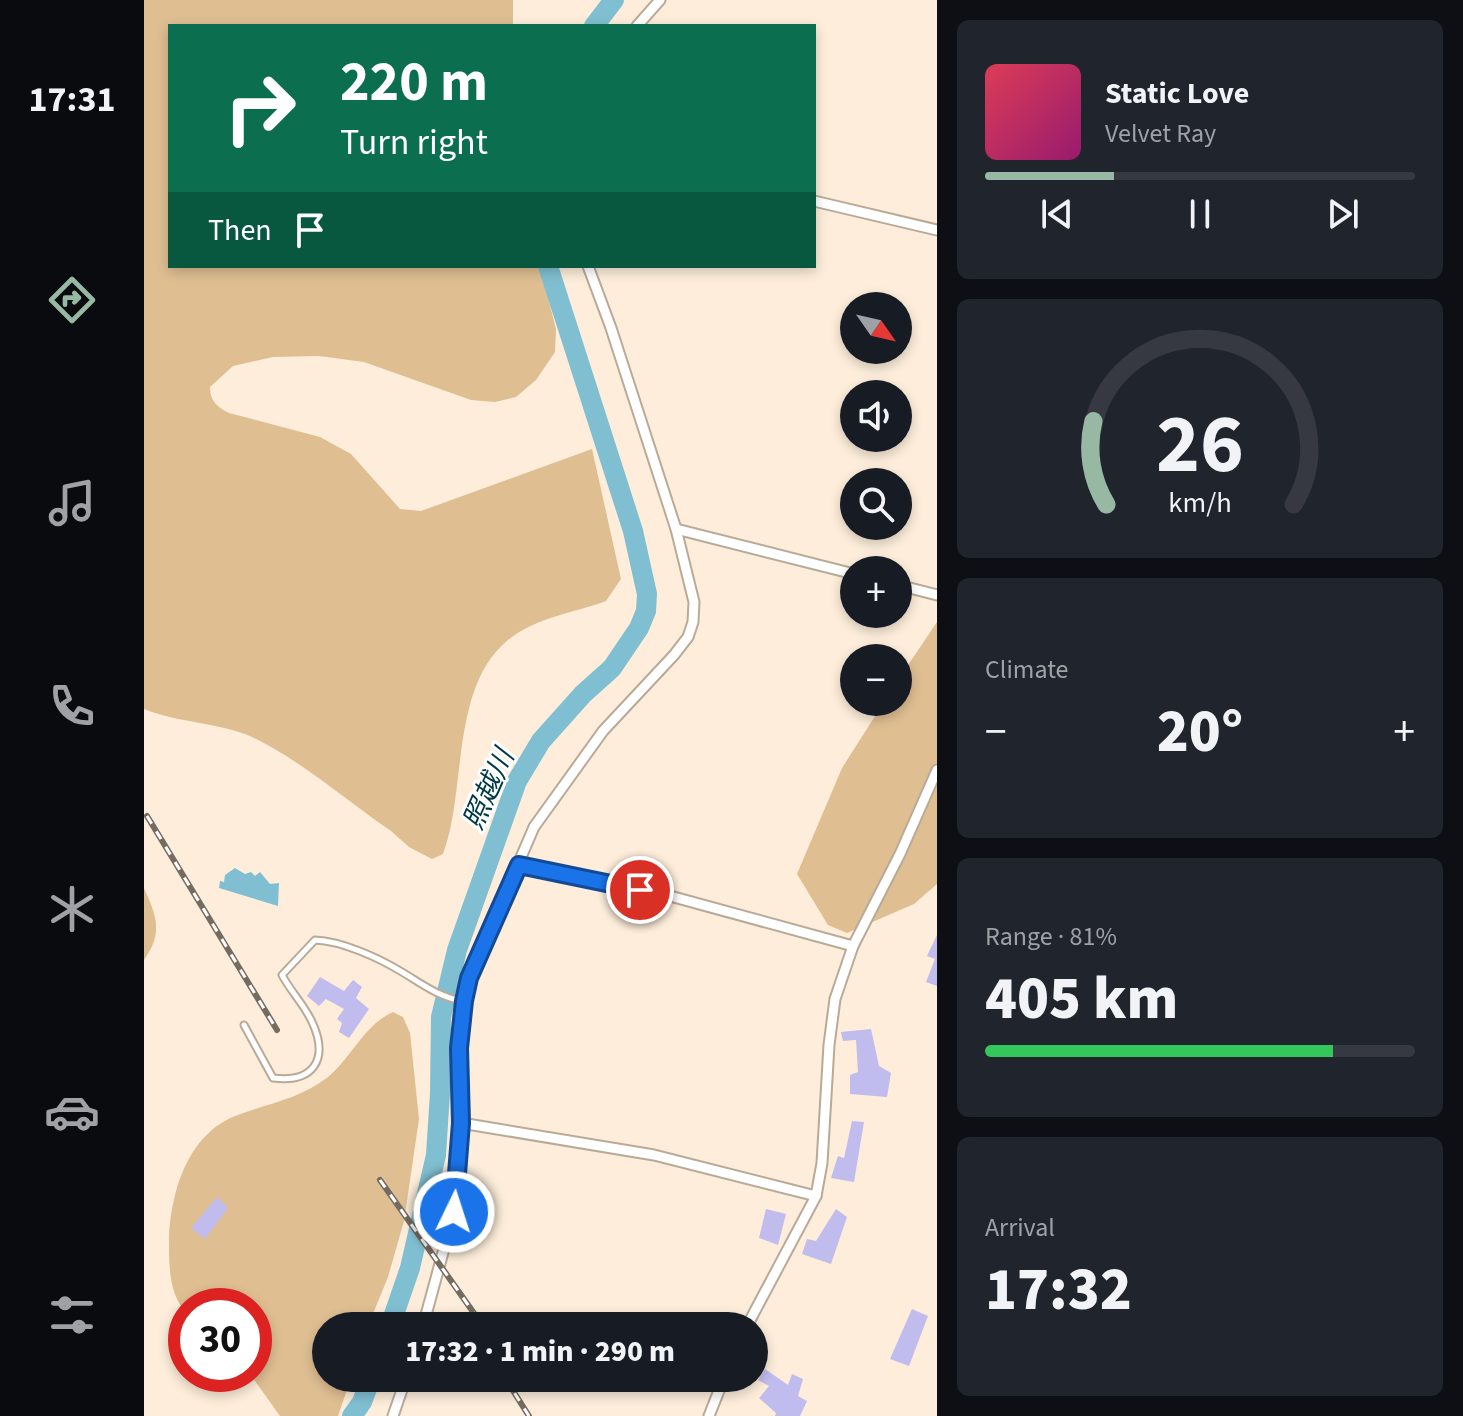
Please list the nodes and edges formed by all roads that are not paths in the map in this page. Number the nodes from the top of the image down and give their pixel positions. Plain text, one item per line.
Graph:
1 (660, 0) edge
2 (639, 24) edge
3 (816, 201) edge
4 (937, 230) edge
5 (589, 268) edge
6 (676, 529) junction
7 (840, 570) edge
8 (912, 589) edge
9 (937, 595) edge
10 (937, 770) edge
11 (519, 865) junction
12 (853, 946) junction
13 (464, 1001) junction
14 (244, 1025) dead end
15 (461, 1123) junction
16 (816, 1196) junction
17 (427, 1312) edge
18 (754, 1312) edge
19 (401, 1392) edge
20 (718, 1392) edge
21 (393, 1416) edge
22 (709, 1416) edge

1 - 2 street
3 - 4 street
5 - 6 street
6 - 7 street
6 - 11 street
8 - 9 street
10 - 12 street
11 - 12 street
11 - 13 street
12 - 16 street
13 - 14 lane
13 - 15 street
15 - 16 street
15 - 17 street
16 - 18 street
19 - 21 street
20 - 22 street

